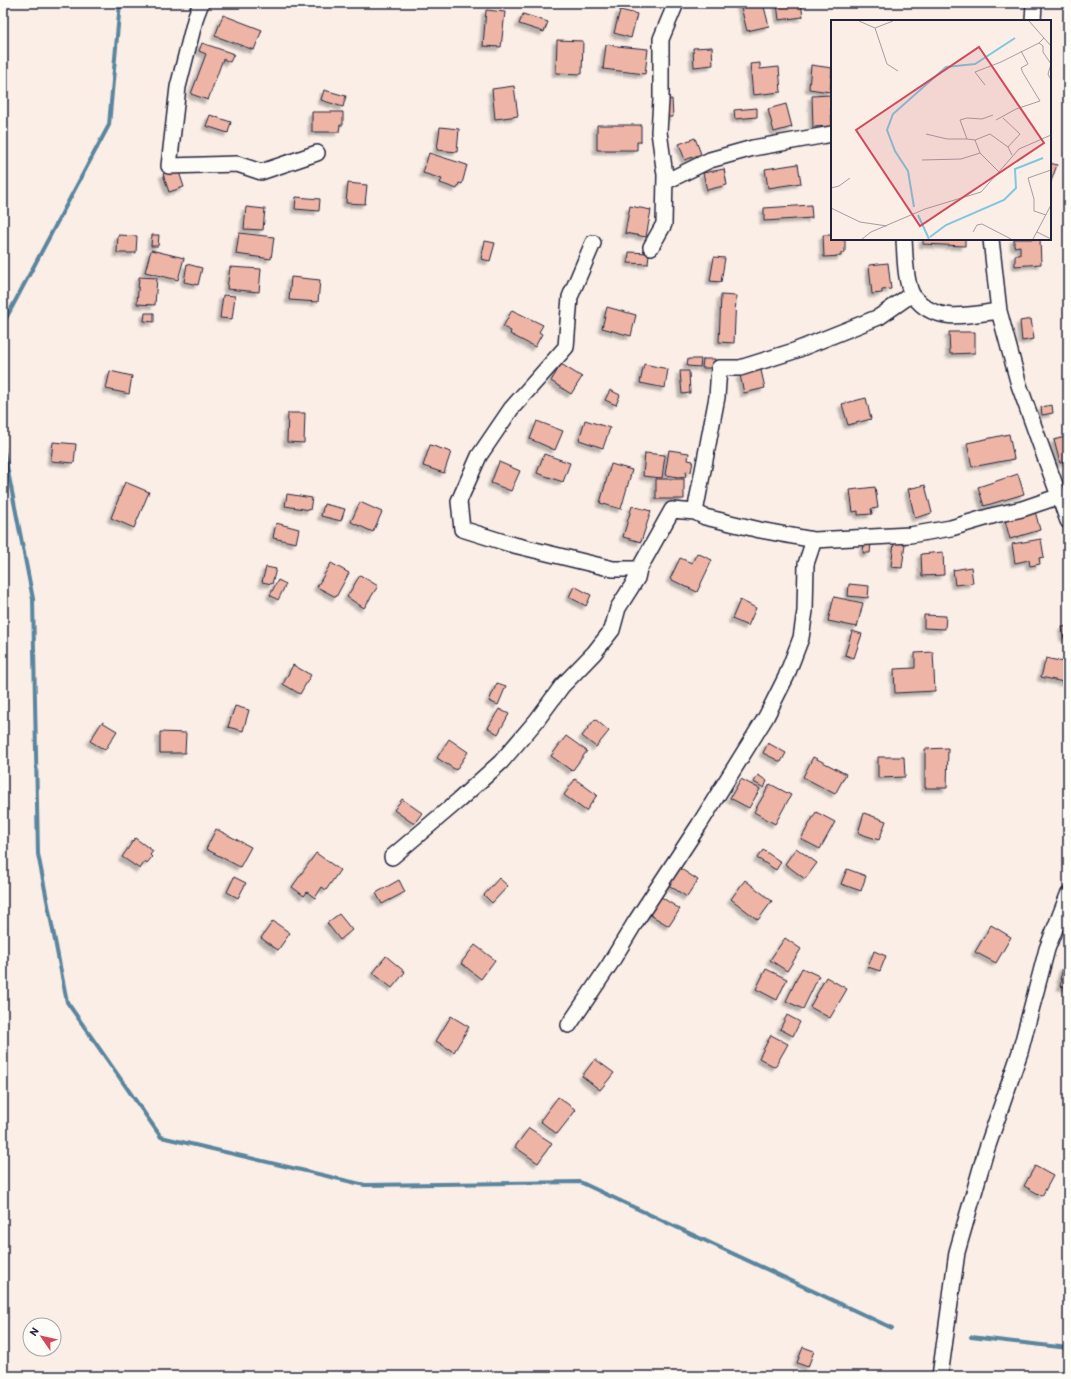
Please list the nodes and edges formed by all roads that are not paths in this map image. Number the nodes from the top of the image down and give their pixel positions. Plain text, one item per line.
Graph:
1 (201, 3) edge
2 (676, 3) edge
3 (1034, 3) edge
4 (1033, 20) edge
5 (831, 134) edge
6 (317, 153) dead end
7 (665, 182) junction
8 (904, 240) edge
9 (991, 240) edge
10 (593, 243) dead end
11 (651, 247) dead end
12 (912, 294) junction
13 (1000, 311) junction
14 (1060, 496) junction
15 (695, 512) junction
16 (1068, 521) edge
17 (814, 540) junction
18 (639, 569) junction
19 (392, 857) dead end
20 (1068, 895) edge
21 (569, 1025) dead end
22 (940, 1376) edge

1 - 6 street
2 - 7 street
3 - 4 street
5 - 7 street
7 - 11 street
8 - 12 street
9 - 13 street
10 - 18 street
12 - 13 street
12 - 15 street
13 - 14 street
14 - 16 street
14 - 17 street
15 - 17 street
15 - 18 street
17 - 21 street
18 - 19 street
20 - 22 street

